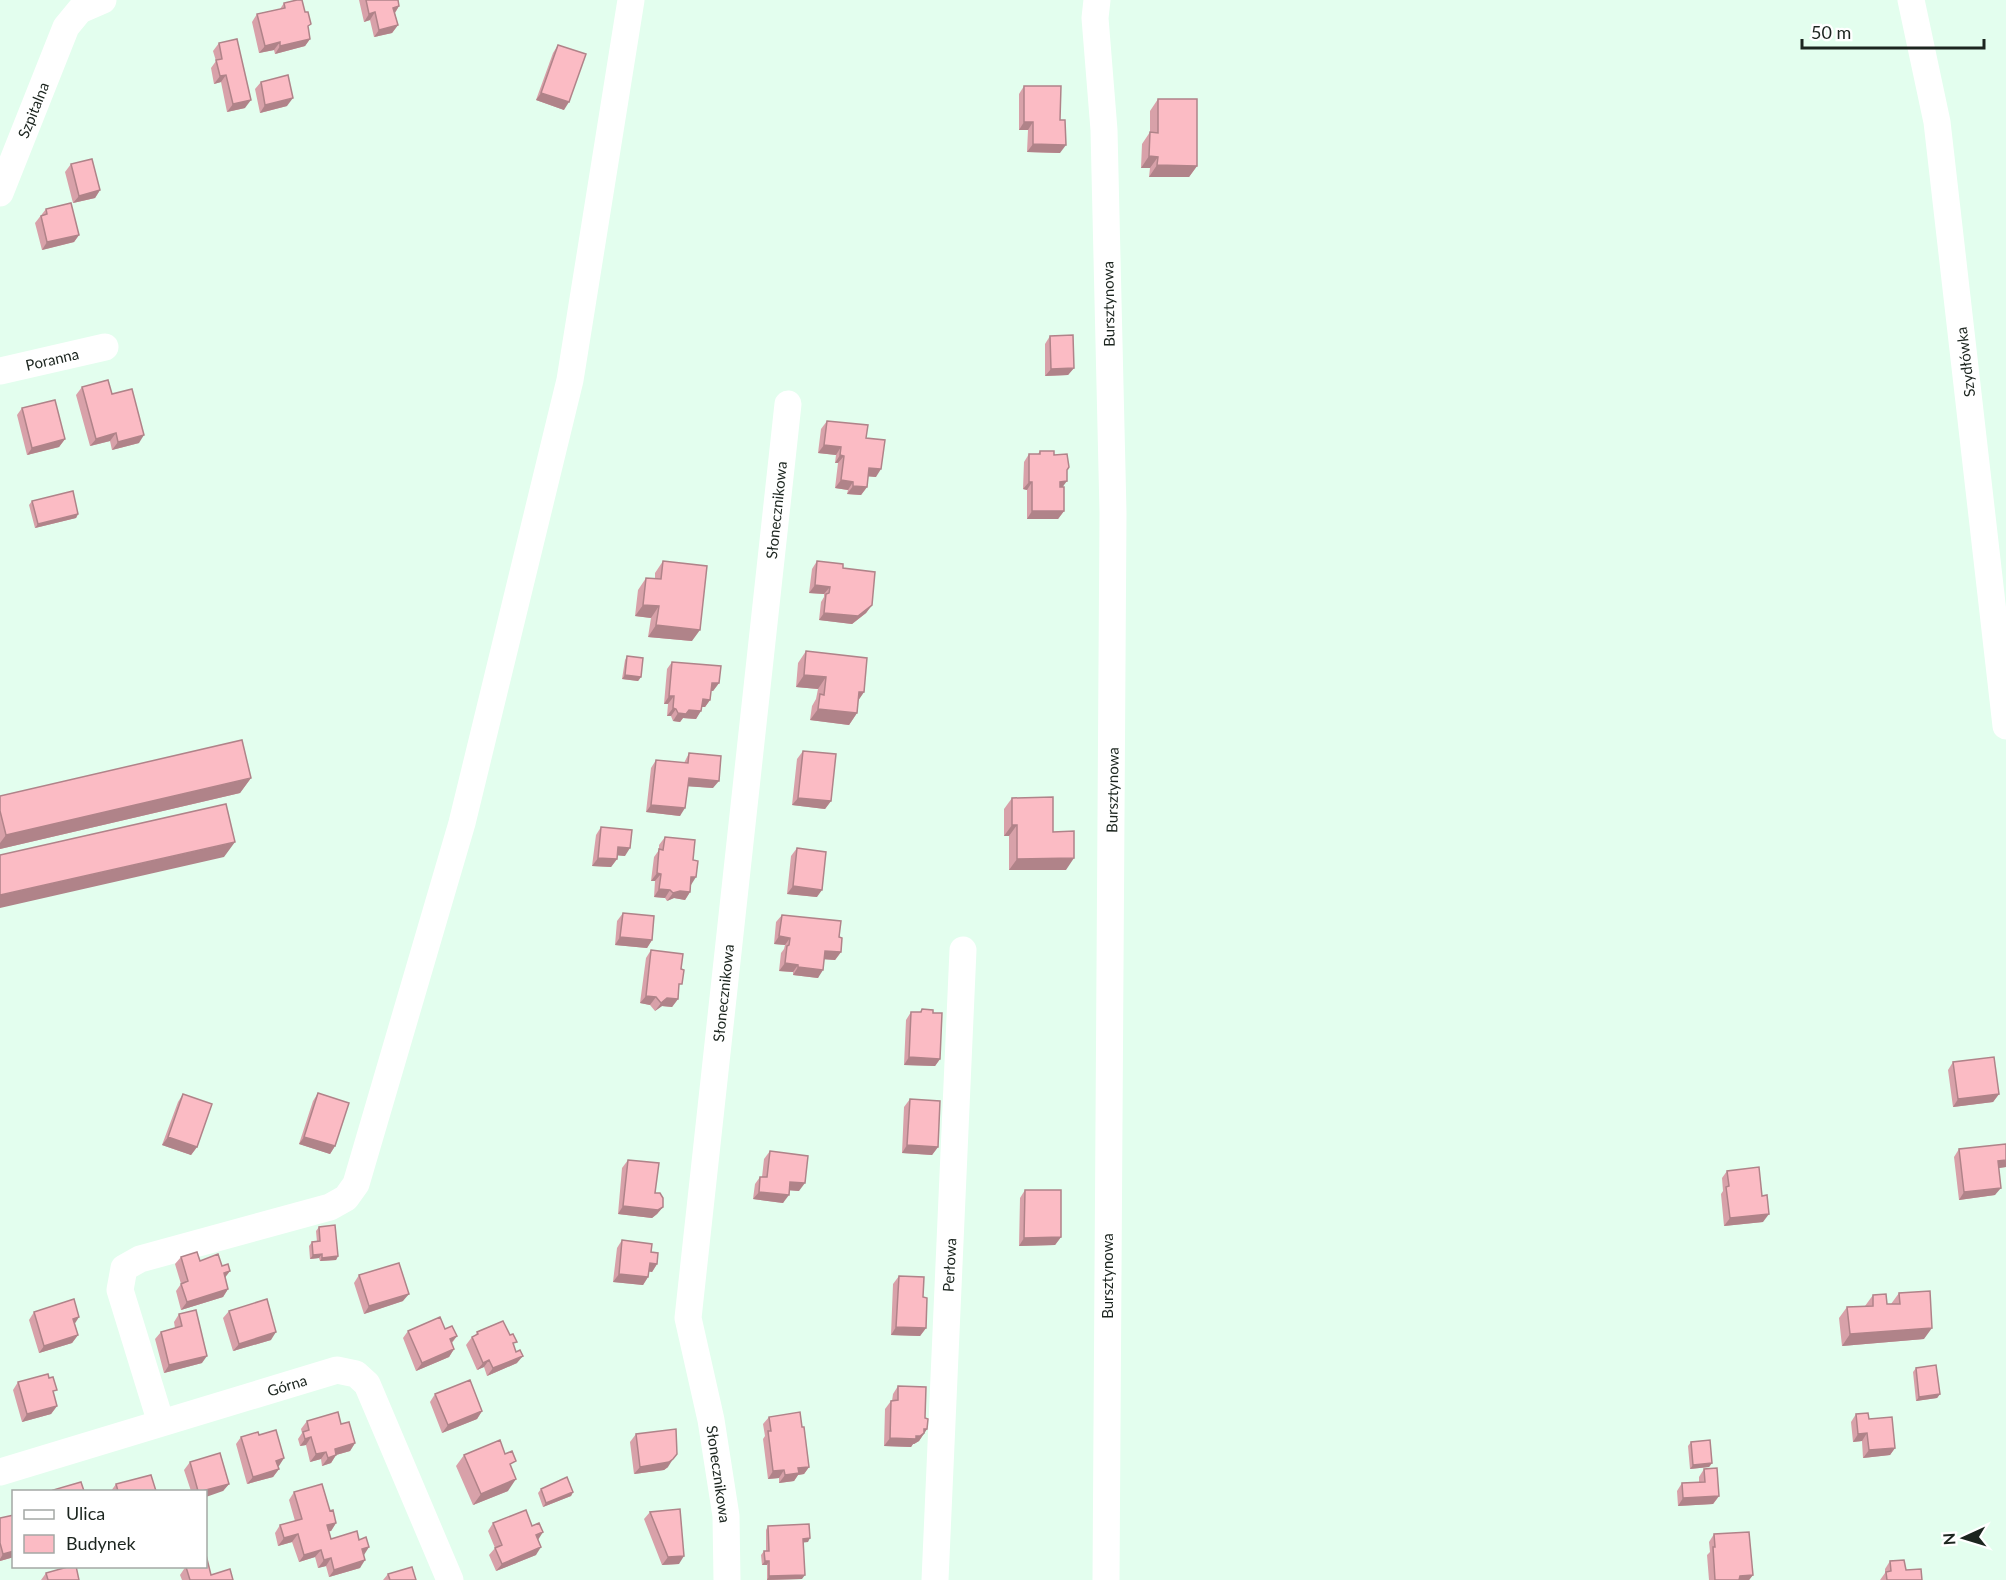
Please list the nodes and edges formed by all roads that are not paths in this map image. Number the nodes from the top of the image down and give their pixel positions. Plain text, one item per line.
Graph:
1 (103, 0) edge
2 (632, 0) edge
3 (1097, 0) edge
4 (1911, 0) edge
5 (0, 193) edge
6 (105, 347) dead end
7 (0, 371) edge
8 (788, 404) dead end
9 (2006, 726) edge
10 (963, 950) dead end
11 (161, 1424) junction
12 (0, 1472) edge
13 (450, 1580) edge
14 (727, 1580) edge
15 (935, 1580) edge
16 (1106, 1580) edge

1 - 5 street, Szpitalna
2 - 11 street
3 - 16 street, Bursztynowa
4 - 9 street, Szydłówka
6 - 7 street, Poranna
8 - 14 street, Słonecznikowa
10 - 15 street, Perłowa
11 - 12 street, Górna
11 - 13 street, Górna

